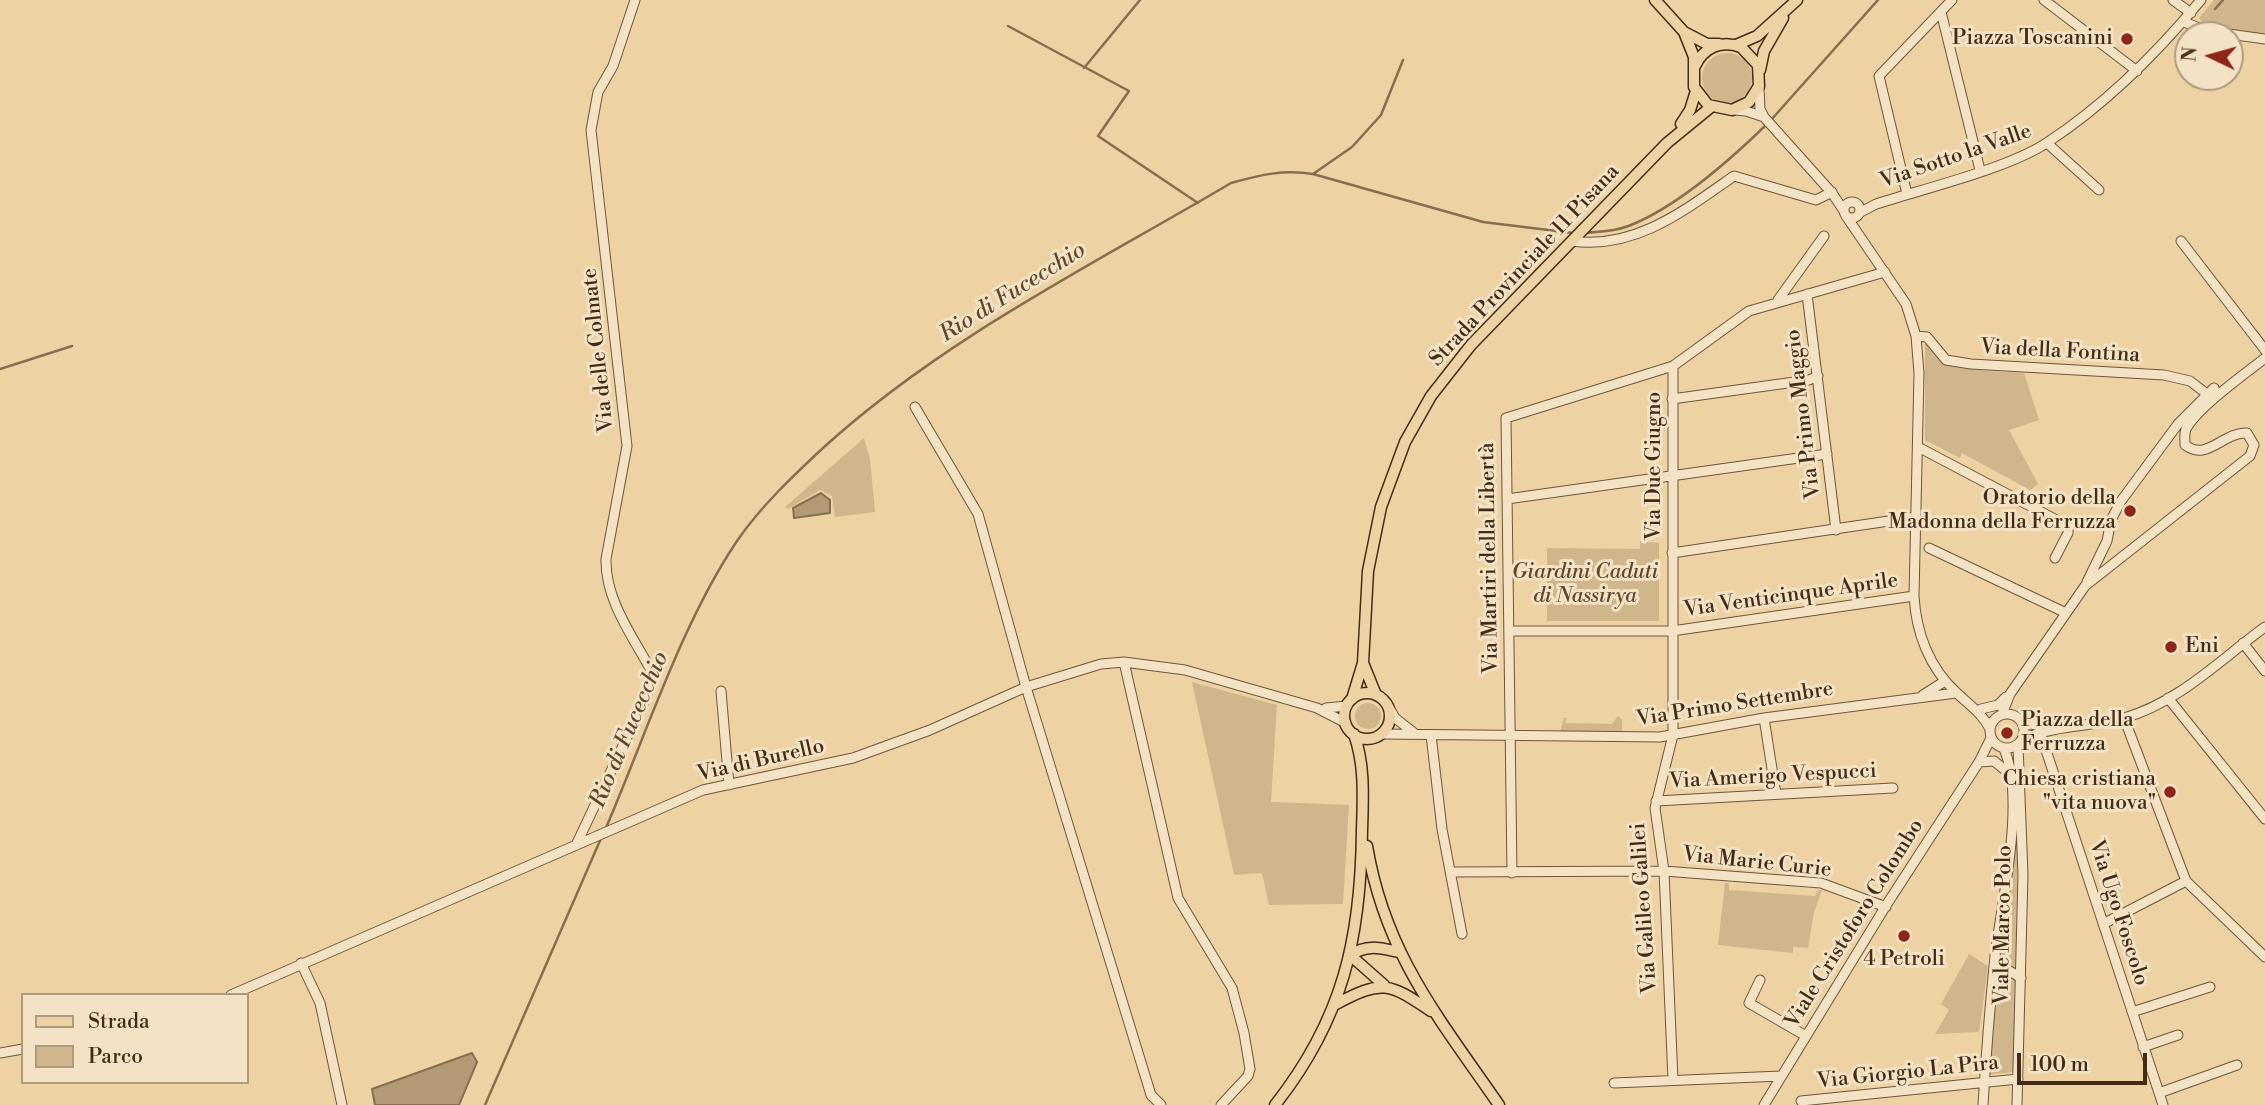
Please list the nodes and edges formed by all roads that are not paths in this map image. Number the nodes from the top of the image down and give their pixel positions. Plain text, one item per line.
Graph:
1 (635, 0) edge
2 (1655, 0) edge
3 (1797, 0) edge
4 (1952, 0) edge
5 (2043, 0) edge
6 (2173, 0) edge
7 (2201, 0) edge
8 (1786, 12) junction
9 (1941, 12) junction
10 (2191, 13) junction
11 (2185, 21) edge
12 (1684, 32) junction
13 (2174, 32) edge
14 (2244, 35) edge
15 (2265, 38) edge
16 (1721, 44) junction
17 (1736, 45) junction
18 (1695, 66) junction
19 (2137, 71) junction
20 (1759, 81) junction
21 (1696, 91) junction
22 (1712, 107) junction
23 (1732, 110) junction
24 (1764, 117) junction
25 (1667, 143) junction
26 (2047, 143) junction
27 (1980, 170) junction
28 (2099, 190) dead end
29 (1832, 193) junction
30 (1908, 194) junction
31 (1857, 208) junction
32 (1845, 214) junction
33 (1824, 236) dead end
34 (1862, 236) junction
35 (2181, 241) dead end
36 (1569, 244) junction
37 (1885, 272) junction
38 (1807, 293) junction
39 (1778, 300) junction
40 (1916, 336) junction
41 (2265, 350) edge
42 (2265, 358) edge
43 (1673, 366) junction
44 (1818, 376) junction
45 (1672, 400) junction
46 (915, 407) dead end
47 (1918, 447) junction
48 (1827, 453) junction
49 (1672, 475) junction
50 (1507, 499) junction
51 (1916, 517) junction
52 (1836, 530) junction
53 (1929, 548) dead end
54 (1672, 553) junction
55 (2055, 558) dead end
56 (2085, 586) junction
57 (1914, 596) junction
58 (2064, 612) junction
59 (2265, 627) edge
60 (1509, 631) junction
61 (1672, 631) junction
62 (2243, 643) junction
63 (1124, 662) junction
64 (1363, 663) junction
65 (2265, 671) edge
66 (1945, 681) junction
67 (1026, 687) junction
68 (721, 691) dead end
69 (1956, 693) junction
70 (2010, 694) junction
71 (1376, 695) junction
72 (1922, 696) junction
73 (2168, 698) junction
74 (1965, 700) junction
75 (1349, 703) junction
76 (1387, 704) junction
77 (1317, 708) junction
78 (1981, 709) junction
79 (2000, 715) junction
80 (2013, 715) junction
81 (1764, 718) junction
82 (2124, 718) junction
83 (2022, 722) junction
84 (1346, 723) junction
85 (2052, 729) junction
86 (2040, 732) junction
87 (1414, 733) junction
88 (1990, 733) junction
89 (1353, 734) junction
90 (1379, 735) junction
91 (1673, 735) junction
92 (1431, 736) junction
93 (1510, 737) junction
94 (2020, 742) junction
95 (2002, 748) junction
96 (1979, 762) junction
97 (1362, 765) junction
98 (2010, 774) junction
99 (729, 785) junction
100 (1893, 788) dead end
101 (1776, 794) junction
102 (1656, 801) junction
103 (1363, 819) junction
104 (2265, 819) edge
105 (577, 843) junction
106 (1664, 871) junction
107 (1452, 872) junction
108 (1512, 873) junction
109 (2186, 881) junction
110 (1886, 907) junction
111 (2103, 924) junction
112 (1462, 934) dead end
113 (1399, 952) junction
114 (1350, 955) junction
115 (2265, 957) edge
116 (1994, 962) junction
117 (301, 963) junction
118 (2021, 978) junction
119 (1760, 980) dead end
120 (1384, 985) junction
121 (2210, 987) dead end
122 (235, 993) edge
123 (1336, 1004) junction
124 (2132, 1012) junction
125 (1436, 1014) junction
126 (2179, 1035) dead end
127 (1806, 1036) junction
128 (2143, 1046) junction
129 (21, 1049) edge
130 (0, 1052) edge
131 (2237, 1065) dead end
132 (1781, 1076) junction
133 (2018, 1079) junction
134 (1673, 1080) junction
135 (1614, 1083) dead end
136 (1984, 1083) junction
137 (2159, 1093) junction
138 (1878, 1094) junction
139 (1801, 1101) dead end
140 (342, 1105) edge
141 (1161, 1105) edge
142 (1221, 1105) edge
143 (1275, 1105) edge
144 (1499, 1105) edge
145 (1764, 1105) edge
146 (1880, 1105) edge
147 (1983, 1105) edge
148 (2017, 1105) edge
149 (2163, 1105) edge

1 - 105 street, Via delle Colmate
2 - 12 main road
3 - 8 main road
4 - 9 street
5 - 19 street
6 - 10 street
7 - 10 street, Via Sotto la Valle
8 - 17 main road
8 - 20 main road
9 - 27 street
9 - 30 street
10 - 11 street, Via Sotto la Valle
12 - 16 main road
12 - 18 main road
13 - 19 street, Via Sotto la Valle
14 - 15 street
16 - 17 main road
16 - 18 main road
17 - 20 main road
18 - 21 main road
19 - 26 street, Via Sotto la Valle
20 - 23 main road
20 - 24 street
21 - 22 main road
21 - 25 main road, Strada Provinciale 11 Pisana
22 - 23 main road
22 - 25 main road, Strada Provinciale 11 Pisana
23 - 24 street
24 - 29 street
25 - 36 main road, Strada Provinciale 11 Pisana
26 - 27 street, Via Sotto la Valle
26 - 28 street
27 - 30 street, Via Sotto la Valle
29 - 31 street
29 - 32 street
29 - 36 street
30 - 31 street, Via Sotto la Valle
31 - 32 street
31 - 32 street
31 - 34 street
32 - 34 street
33 - 39 street
34 - 37 street
35 - 41 street
36 - 64 main road, Strada Provinciale 11 Pisana
37 - 38 street
37 - 40 street
38 - 39 street
38 - 44 street, Via Primo Maggio
39 - 43 street
40 - 47 street
40 - 56 street, Via della Fontina
42 - 56 street
43 - 45 street, Via Due Giugno
43 - 50 street, Via Martiri della Libertà
44 - 45 street
44 - 48 street, Via Primo Maggio
45 - 49 street, Via Due Giugno
46 - 67 street
47 - 51 street
47 - 55 street
48 - 49 street
48 - 52 street, Via Primo Maggio
49 - 50 street
49 - 54 street, Via Due Giugno
50 - 60 street, Via Martiri della Libertà
51 - 52 street
51 - 57 street
52 - 54 street
53 - 58 street
54 - 61 street, Via Due Giugno
56 - 58 street
57 - 61 street, Via Venticinque Aprile
57 - 66 street
58 - 70 street
59 - 62 street
60 - 61 street, Via Venticinque Aprile
60 - 93 street, Via Martiri della Libertà
61 - 91 street, Via Due Giugno
62 - 65 street
62 - 73 street
63 - 67 street, Via di Burello
63 - 77 street, Via di Burello
63 - 142 street
64 - 71 main road, Strada Provinciale 11 Pisana
64 - 75 main road, Strada Provinciale 11 Pisana
66 - 69 street
66 - 72 street, Via Primo Settembre
67 - 99 street, Via di Burello
67 - 141 street
68 - 99 street
69 - 72 street, Via Primo Settembre
69 - 74 street
70 - 78 street
70 - 79 street
70 - 80 street
71 - 75 main road
71 - 76 main road, Strada Provinciale 11 Pisana
72 - 81 street, Via Primo Settembre
73 - 82 street
73 - 104 street
74 - 78 street
74 - 88 street
75 - 77 street, Via di Burello
75 - 84 main road, Strada Provinciale 11 Pisana
76 - 87 street
76 - 90 main road
77 - 84 street, Via di Burello
78 - 79 street
79 - 80 street
79 - 88 street
80 - 83 street
81 - 91 street, Via Primo Settembre
81 - 101 street
82 - 85 street
82 - 109 street
83 - 85 street
83 - 94 street
84 - 89 main road
85 - 86 street
86 - 94 street
86 - 111 street, Via Ugo Foscolo
87 - 90 street
87 - 92 street
88 - 95 street
88 - 96 street, Viale Cristoforo Colombo
89 - 90 main road
89 - 97 main road
90 - 97 main road
91 - 93 street, Via Primo Settembre
91 - 102 street, Via Galileo Galilei
92 - 93 street
92 - 107 street
93 - 108 street, Via Martiri della Libertà
94 - 95 street
94 - 118 street, Viale Marco Polo
95 - 96 street, Viale Cristoforo Colombo
95 - 98 street, Viale Marco Polo
96 - 98 street
96 - 110 street, Viale Cristoforo Colombo
97 - 103 main road
98 - 116 street, Viale Marco Polo
99 - 105 street, Via di Burello
100 - 101 street, Via Amerigo Vespucci
101 - 102 street, Via Amerigo Vespucci
102 - 106 street, Via Galileo Galilei
103 - 113 main road
103 - 114 main road
105 - 117 street, Via di Burello
106 - 108 street, Via Marie Curie
106 - 110 street, Via Marie Curie
106 - 134 street, Via Galileo Galilei
107 - 108 street, Via Marie Curie
107 - 112 street
109 - 111 street
109 - 115 street
110 - 127 street, Viale Cristoforo Colombo
111 - 124 street, Via Ugo Foscolo
113 - 114 main road
113 - 125 main road
114 - 120 main road
114 - 123 main road
116 - 118 street
116 - 136 street, Viale Marco Polo
117 - 122 street, Via di Burello
117 - 140 street
118 - 133 street, Viale Marco Polo
119 - 127 street
120 - 123 main road
120 - 125 main road
121 - 124 street
123 - 143 main road
124 - 128 street, Via Ugo Foscolo
125 - 144 main road
126 - 128 street
127 - 132 street, Viale Cristoforo Colombo
128 - 137 street, Via Ugo Foscolo
129 - 130 street
131 - 137 street
132 - 134 street
132 - 145 street, Viale Cristoforo Colombo
133 - 136 street, Via Giorgio La Pira
133 - 148 street, Viale Marco Polo
134 - 135 street
136 - 138 street, Via Giorgio La Pira
136 - 147 street, Viale Marco Polo
137 - 149 street, Via Ugo Foscolo
138 - 139 street, Via Giorgio La Pira
138 - 146 street

